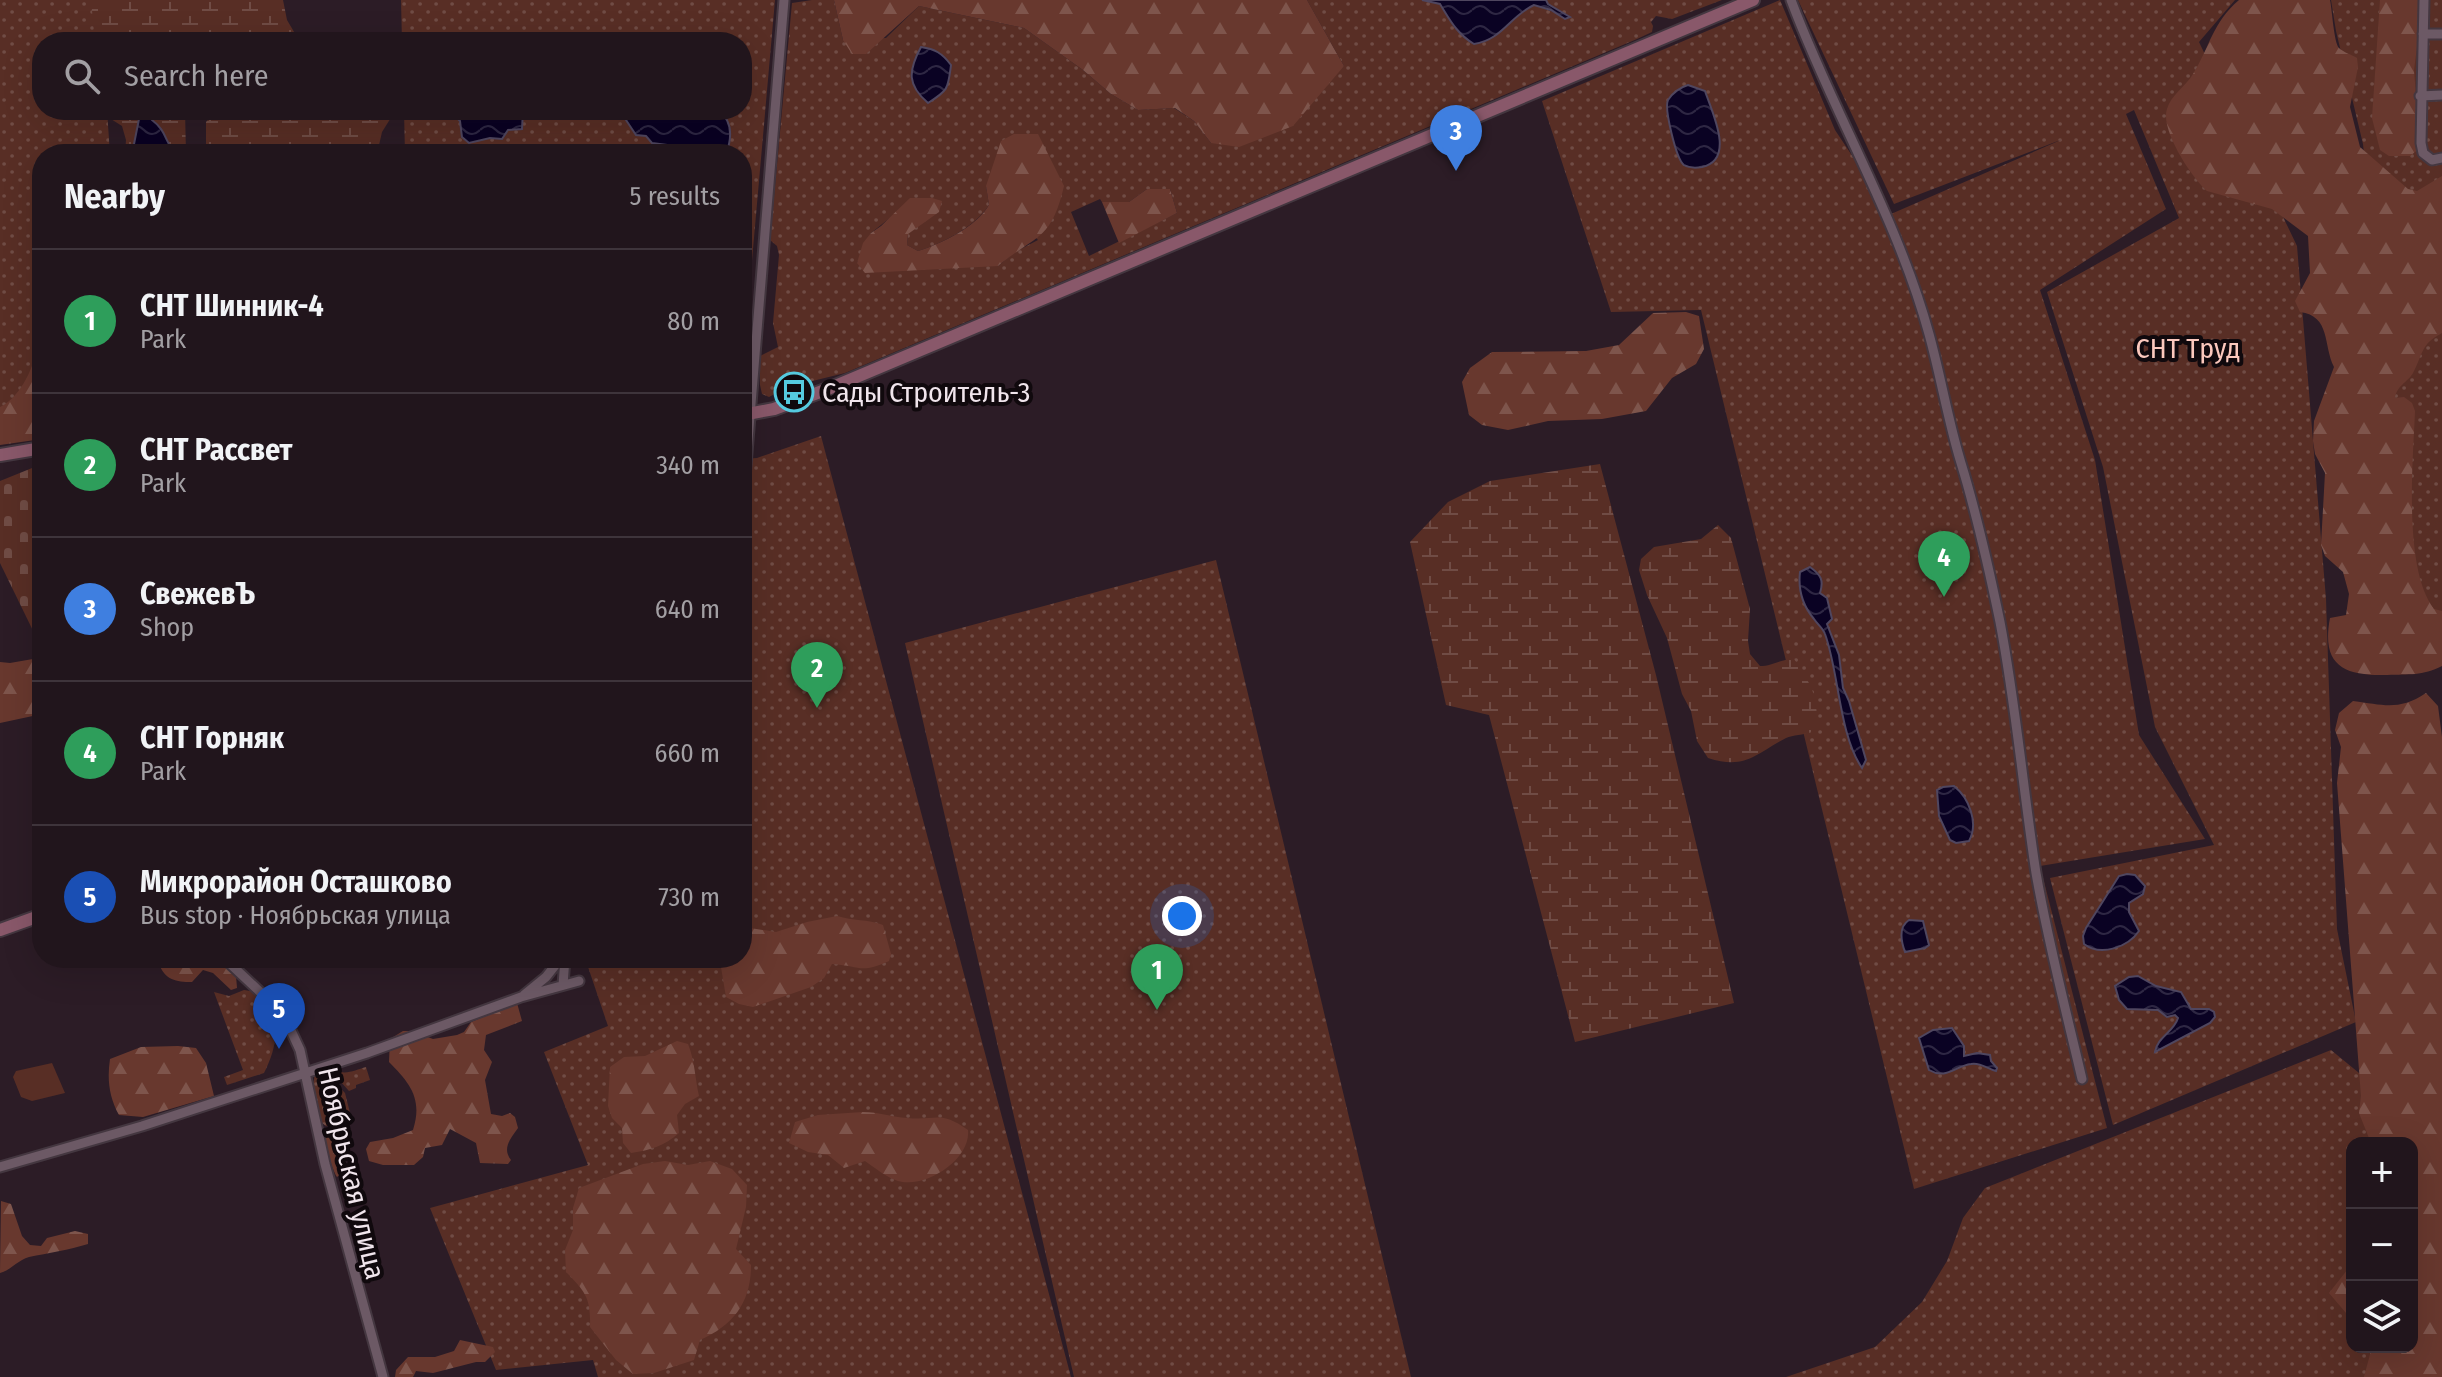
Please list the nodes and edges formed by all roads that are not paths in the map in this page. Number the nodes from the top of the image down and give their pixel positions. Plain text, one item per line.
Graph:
1 (784, 0) edge
2 (1753, 0) edge
3 (1791, 0) edge
4 (2424, 0) edge
5 (2423, 34) junction
6 (2442, 34) edge
7 (2442, 95) edge
8 (2420, 96) junction
9 (2442, 158) edge
10 (752, 337) edge
11 (752, 411) edge
12 (32, 450) edge
13 (0, 455) edge
14 (32, 919) edge
15 (0, 930) edge
16 (235, 968) edge
17 (554, 968) edge
18 (563, 968) edge
19 (579, 981) dead end
20 (563, 985) junction
21 (521, 997) junction
22 (306, 1072) junction
23 (2082, 1079) dead end
24 (0, 1167) edge
25 (383, 1377) edge

1 - 10 street
2 - 11 street
3 - 23 street
4 - 5 street
5 - 6 street
5 - 8 street
7 - 8 street
8 - 9 street
12 - 13 street
14 - 15 street
16 - 22 street, Ноябрьская улица
17 - 21 street
18 - 20 street
19 - 20 street
20 - 21 street
21 - 22 street
22 - 24 street
22 - 25 street, Ноябрьская улица

